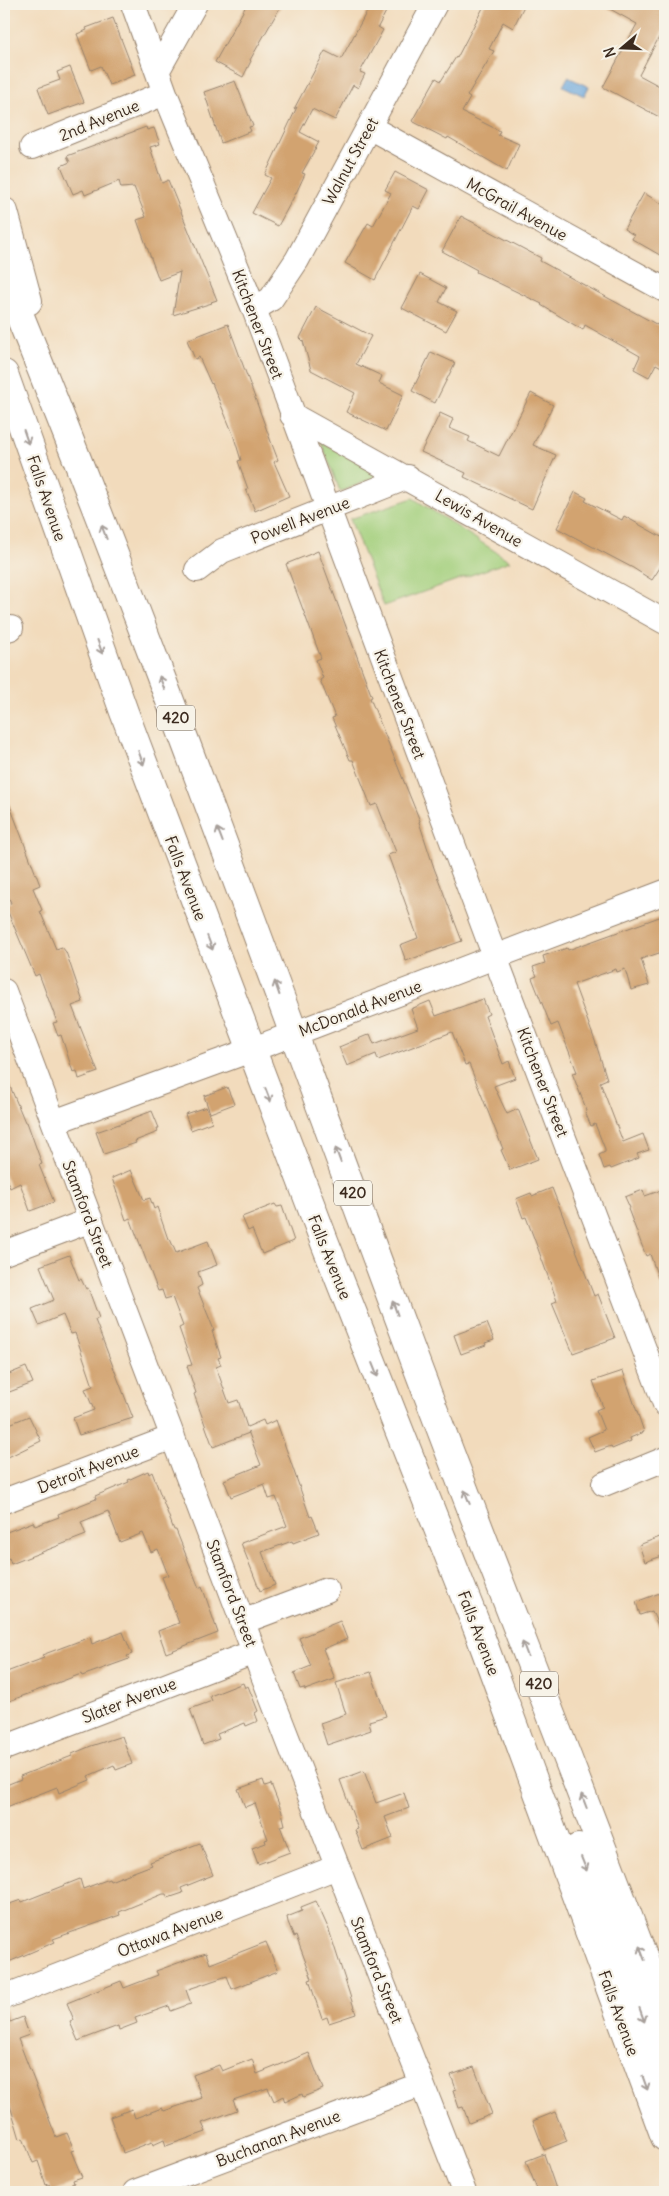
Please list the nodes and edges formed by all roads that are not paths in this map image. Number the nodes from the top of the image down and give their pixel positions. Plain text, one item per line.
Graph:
1 (133, 4) edge
2 (195, 4) edge
3 (436, 4) edge
4 (158, 70) junction
5 (165, 93) junction
6 (369, 127) junction
7 (32, 147) dead end
8 (4, 212) edge
9 (4, 277) edge
10 (665, 290) edge
11 (254, 309) junction
12 (4, 374) edge
13 (56, 404) junction
14 (292, 415) junction
15 (408, 478) junction
16 (328, 511) junction
17 (197, 570) dead end
18 (665, 622) edge
19 (665, 892) edge
20 (495, 957) junction
21 (5, 1000) edge
22 (293, 1034) junction
23 (251, 1050) junction
24 (54, 1122) junction
25 (91, 1220) junction
26 (4, 1253) edge
27 (665, 1404) edge
28 (173, 1437) junction
29 (665, 1459) edge
30 (604, 1484) dead end
31 (427, 1498) junction
32 (4, 1501) edge
33 (326, 1590) dead end
34 (242, 1622) junction
35 (254, 1652) junction
36 (4, 1748) edge
37 (337, 1867) junction
38 (4, 1997) edge
39 (665, 2015) edge
40 (665, 2077) edge
41 (422, 2084) junction
42 (665, 2136) edge
43 (135, 2192) edge
44 (464, 2192) edge

1 - 4 street, Kitchener Street
2 - 4 street
3 - 6 street, Walnut Street
4 - 5 street, Kitchener Street
5 - 7 street, 2nd Avenue
5 - 11 street, Kitchener Street
6 - 10 street, McGrail Avenue
6 - 11 street, Walnut Street
8 - 13 highway
9 - 13 highway, 420
11 - 14 street, Kitchener Street
12 -> 23 highway, Falls Avenue / 420
22 -> 13 highway, 420
14 - 15 street, Lewis Avenue
14 - 16 street, Kitchener Street
15 - 16 street, Powell Avenue
15 - 18 street, Lewis Avenue
16 - 17 street, Powell Avenue
16 - 20 street, Kitchener Street
19 - 20 street, McDonald Avenue
20 - 22 street, McDonald Avenue
20 - 27 street, Kitchener Street
21 - 24 street, Stamford Street
22 - 23 street, McDonald Avenue
39 -> 22 highway, 420
23 - 24 street, McDonald Avenue
23 -> 31 highway, Falls Avenue / 420
24 - 25 street, Stamford Street
25 - 26 street
25 - 28 street, Stamford Street
28 - 32 street, Detroit Avenue
28 - 34 street, Stamford Street
29 - 30 street
31 -> 40 highway
31 -> 42 highway, Falls Avenue / 420
33 - 34 street
34 - 35 street, Stamford Street
35 - 36 street, Slater Avenue
35 - 37 street, Stamford Street
37 - 38 street, Ottawa Avenue
37 - 41 street, Stamford Street
41 - 43 street, Buchanan Avenue
41 - 44 street, Stamford Street

